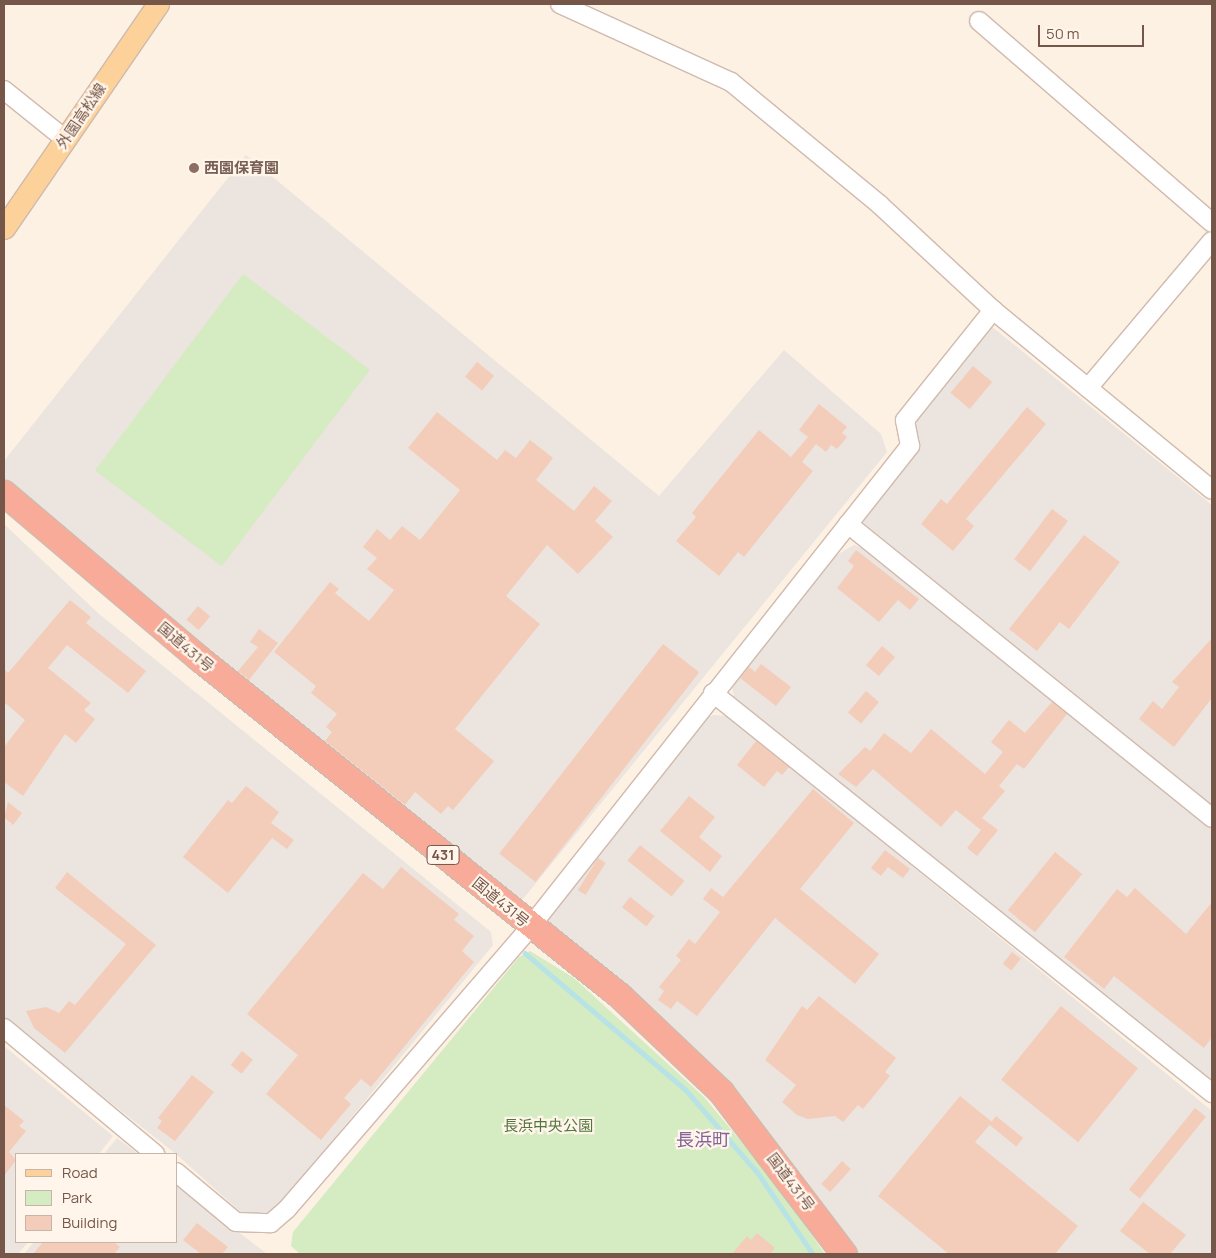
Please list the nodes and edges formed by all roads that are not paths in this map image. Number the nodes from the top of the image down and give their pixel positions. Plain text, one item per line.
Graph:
1 (158, 4) edge
2 (560, 4) edge
3 (979, 21) dead end
4 (4, 90) edge
5 (65, 139) junction
6 (1212, 223) edge
7 (4, 228) edge
8 (1212, 241) edge
9 (993, 310) junction
10 (1088, 388) junction
11 (1212, 490) edge
12 (4, 493) edge
13 (848, 524) junction
14 (713, 693) junction
15 (1212, 818) edge
16 (531, 926) junction
17 (4, 1028) edge
18 (1212, 1093) edge
19 (154, 1153) edge
20 (178, 1174) edge
21 (844, 1254) edge

1 - 5 main road, 外園高松線
2 - 9 street
3 - 6 street
4 - 5 street
5 - 7 main road, 外園高松線
8 - 10 street
9 - 10 street
9 - 13 street
10 - 11 street
12 - 16 highway, 国道431号 / 431
13 - 14 street
13 - 15 street
14 - 16 street
14 - 18 street
16 - 20 street
16 - 21 highway, 国道431号 / 431
17 - 19 street

